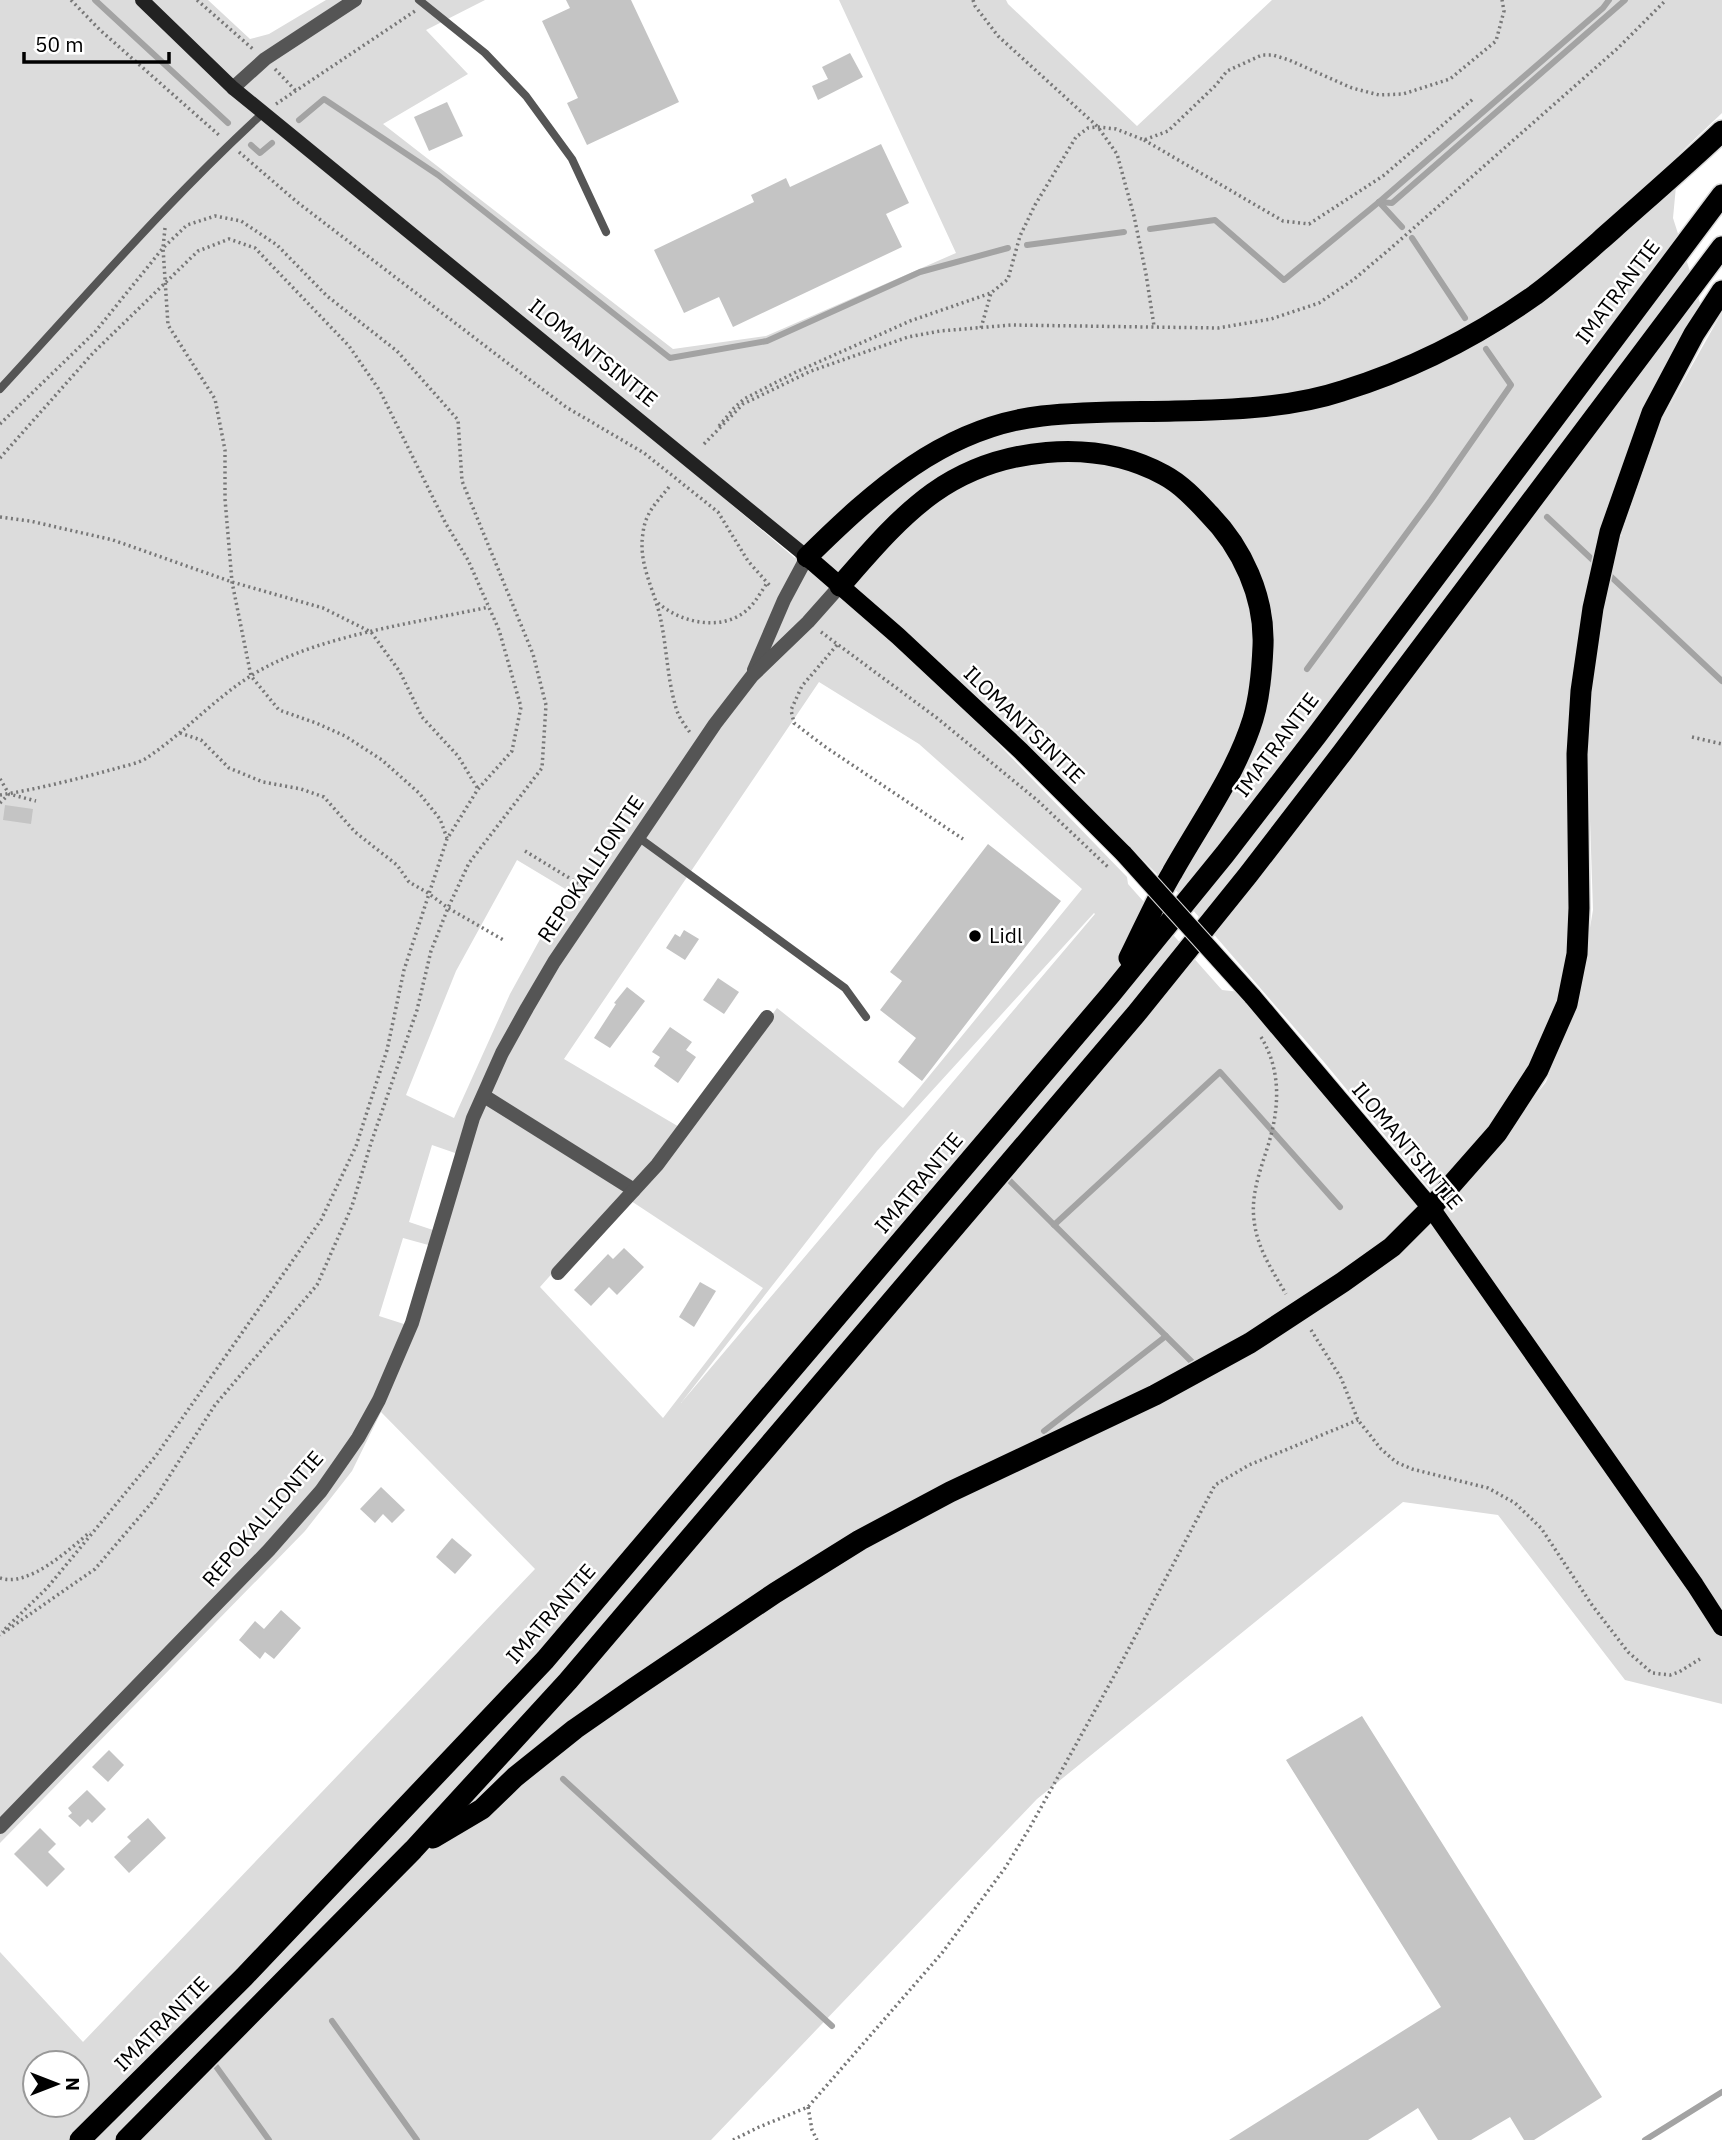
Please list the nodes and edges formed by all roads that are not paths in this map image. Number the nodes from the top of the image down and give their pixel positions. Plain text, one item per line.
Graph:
1 (142, 0) edge
2 (355, 0) edge
3 (422, 3) edge
4 (233, 88) junction
5 (263, 113) junction
6 (1722, 131) edge
7 (1722, 195) edge
8 (606, 232) dead end
9 (1722, 247) edge
10 (1722, 291) edge
11 (0, 389) edge
12 (807, 557) junction
13 (840, 586) junction
14 (752, 676) junction
15 (638, 837) junction
16 (1111, 994) junction
17 (767, 1017) dead end
18 (866, 1017) dead end
19 (484, 1096) junction
20 (634, 1190) junction
21 (1431, 1209) junction
22 (558, 1273) dead end
23 (1722, 1627) edge
24 (0, 1827) edge
25 (413, 1850) junction
26 (80, 2140) edge
27 (125, 2140) edge

1 - 4 main road, ILOMANTSINTIE
2 - 4 street
3 - 8 lane
4 - 5 main road, ILOMANTSINTIE
5 - 11 lane
5 - 12 main road, ILOMANTSINTIE
6 - 12 highway
7 - 16 highway, IMATRANTIE
9 - 25 highway
10 - 21 highway
12 - 13 main road, ILOMANTSINTIE
12 - 14 street, REPOKALLIONTIE
13 - 14 street, REPOKALLIONTIE
13 - 16 highway
13 - 21 main road, ILOMANTSINTIE, bridge
14 - 15 street, REPOKALLIONTIE
15 - 18 lane
15 - 19 street, REPOKALLIONTIE
16 - 26 highway, IMATRANTIE
17 - 20 street
19 - 20 street
19 - 24 street, REPOKALLIONTIE
20 - 22 street
21 - 23 main road, ILOMANTSINTIE
21 - 25 highway
25 - 27 highway

